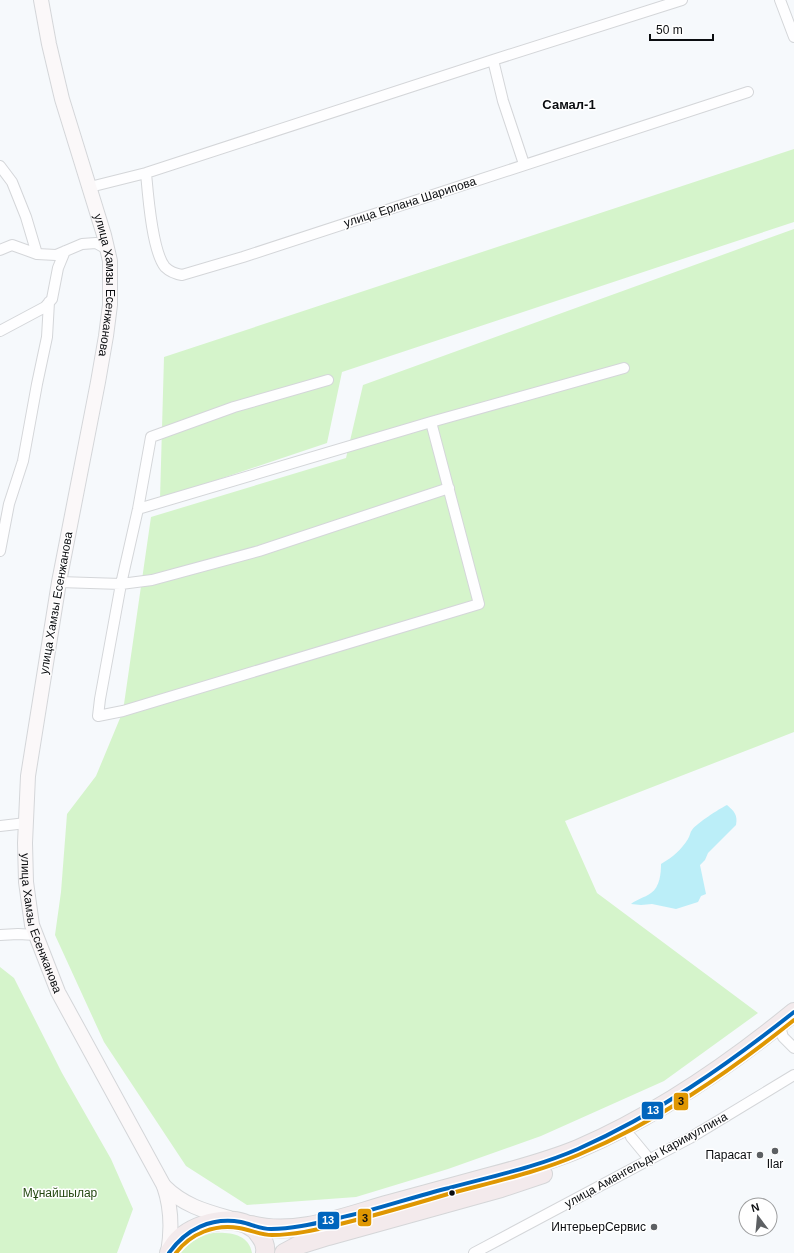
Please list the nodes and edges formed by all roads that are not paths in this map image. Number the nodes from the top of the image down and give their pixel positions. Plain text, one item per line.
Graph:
1 (41, 0) edge
2 (682, 0) edge
3 (780, 0) edge
4 (794, 37) edge
5 (492, 60) junction
6 (748, 92) dead end
7 (524, 164) junction
8 (0, 166) edge
9 (146, 173) junction
10 (90, 187) junction
11 (107, 248) junction
12 (0, 250) edge
13 (65, 251) junction
14 (37, 254) junction
15 (49, 302) junction
16 (0, 331) edge
17 (624, 368) dead end
18 (328, 380) dead end
19 (431, 422) junction
20 (449, 488) junction
21 (138, 509) junction
22 (0, 551) edge
23 (59, 582) junction
24 (121, 584) junction
25 (26, 823) junction
26 (0, 826) edge
27 (0, 935) edge
28 (36, 935) junction
29 (794, 1012) edge
30 (788, 1034) edge
31 (794, 1075) edge
32 (630, 1137) junction
33 (650, 1160) junction
34 (164, 1186) junction
35 (247, 1224) junction
36 (168, 1253) edge
37 (265, 1253) edge
38 (284, 1253) edge
39 (474, 1253) edge

1 - 10 street, улица Хамзы Есенжанова
2 - 5 street
3 - 4 street
5 - 7 street
5 - 9 street
6 - 7 street, улица Ерлана Шарипова
7 - 9 street, улица Ерлана Шарипова
8 - 14 street
9 - 10 street
10 - 11 street, улица Хамзы Есенжанова
11 - 13 street
11 - 23 street, улица Хамзы Есенжанова
12 - 14 street
13 - 14 street
13 - 15 street
15 - 16 street
15 - 22 street
17 - 19 street
18 - 21 street
19 - 20 street
19 - 21 street
20 - 24 street
20 - 24 street
21 - 24 street
23 - 24 street
23 - 25 street, улица Хамзы Есенжанова
25 - 26 street
25 - 28 street, улица Хамзы Есенжанова
27 - 28 street
28 - 34 street, улица Хамзы Есенжанова
29 - 30 highway
30 - 32 highway
30 - 35 highway
31 - 33 street, улица Амангельды Каримуллина
32 - 33 street
32 - 38 highway
33 - 39 street, улица Амангельды Каримуллина
34 - 35 street
34 - 36 street
35 - 36 highway
35 - 37 highway

